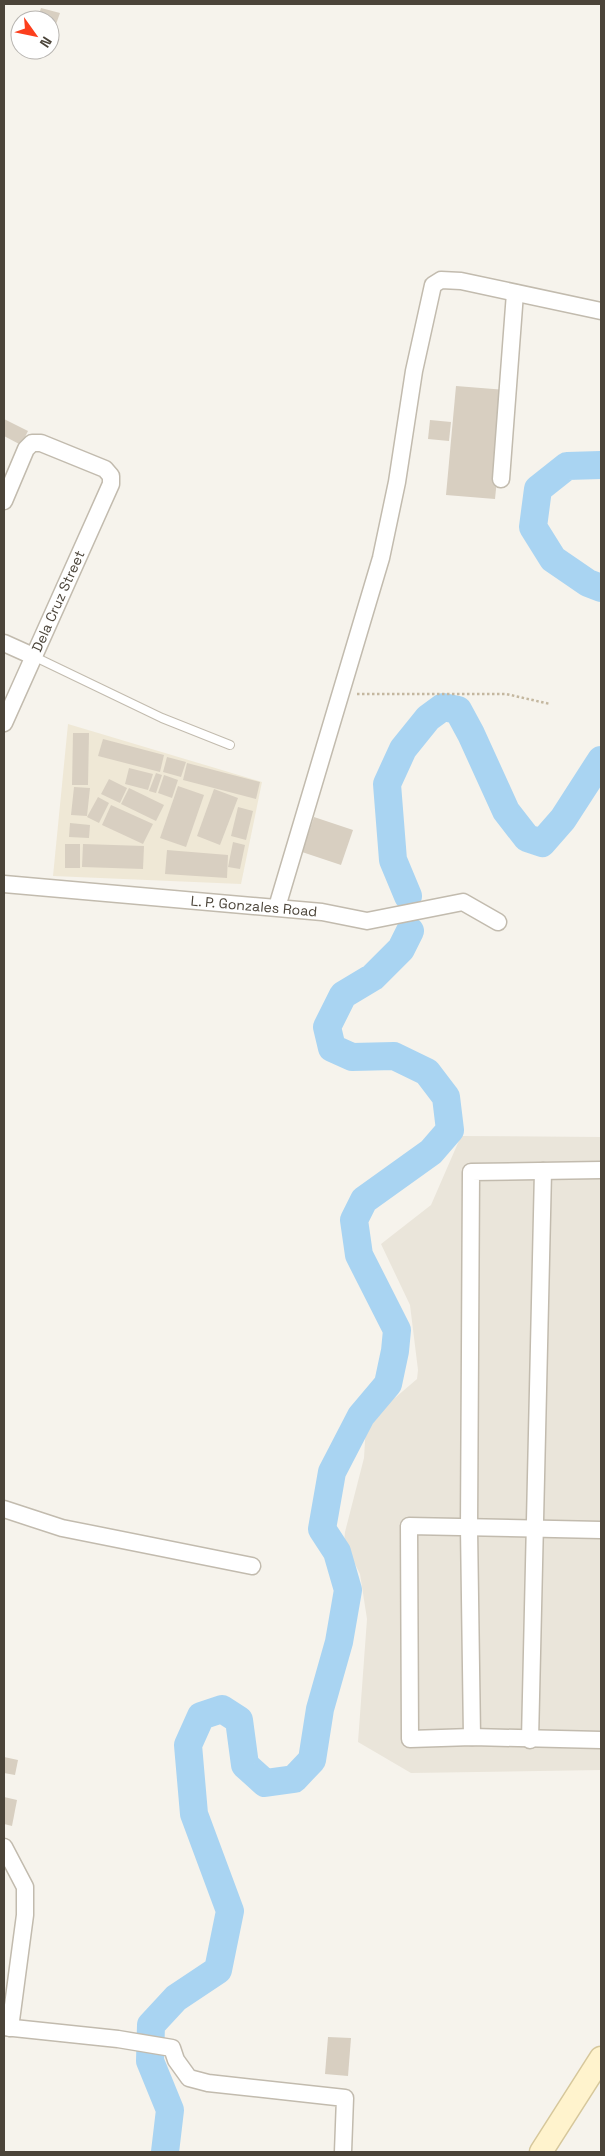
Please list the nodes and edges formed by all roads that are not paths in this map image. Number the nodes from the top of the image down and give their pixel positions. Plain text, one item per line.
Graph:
1 (515, 293) junction
2 (601, 311) edge
3 (501, 479) dead end
4 (4, 501) edge
5 (4, 643) edge
6 (33, 656) junction
7 (4, 723) edge
8 (230, 745) dead end
9 (4, 884) edge
10 (277, 907) junction
11 (498, 922) dead end
12 (543, 1170) junction
13 (601, 1170) edge
14 (4, 1509) edge
15 (469, 1528) junction
16 (535, 1528) junction
17 (601, 1530) edge
18 (252, 1566) dead end
19 (472, 1737) junction
20 (530, 1740) junction
21 (601, 1740) edge
22 (4, 1847) edge
23 (7, 2028) edge
24 (601, 2058) edge
25 (343, 2152) edge
26 (540, 2152) edge

1 - 2 street
1 - 3 street
1 - 10 street
4 - 6 street, Dela Cruz Street
5 - 6 street
6 - 7 street, Dela Cruz Street
6 - 8 lane
9 - 10 street, L. P. Gonzales Road
10 - 11 street, L. P. Gonzales Road
12 - 13 street
12 - 15 street
12 - 16 street
14 - 18 street
15 - 16 street
15 - 19 street
15 - 19 street
16 - 17 street
16 - 20 street
19 - 20 street
20 - 21 street
22 - 23 street
23 - 25 street
24 - 26 main road

